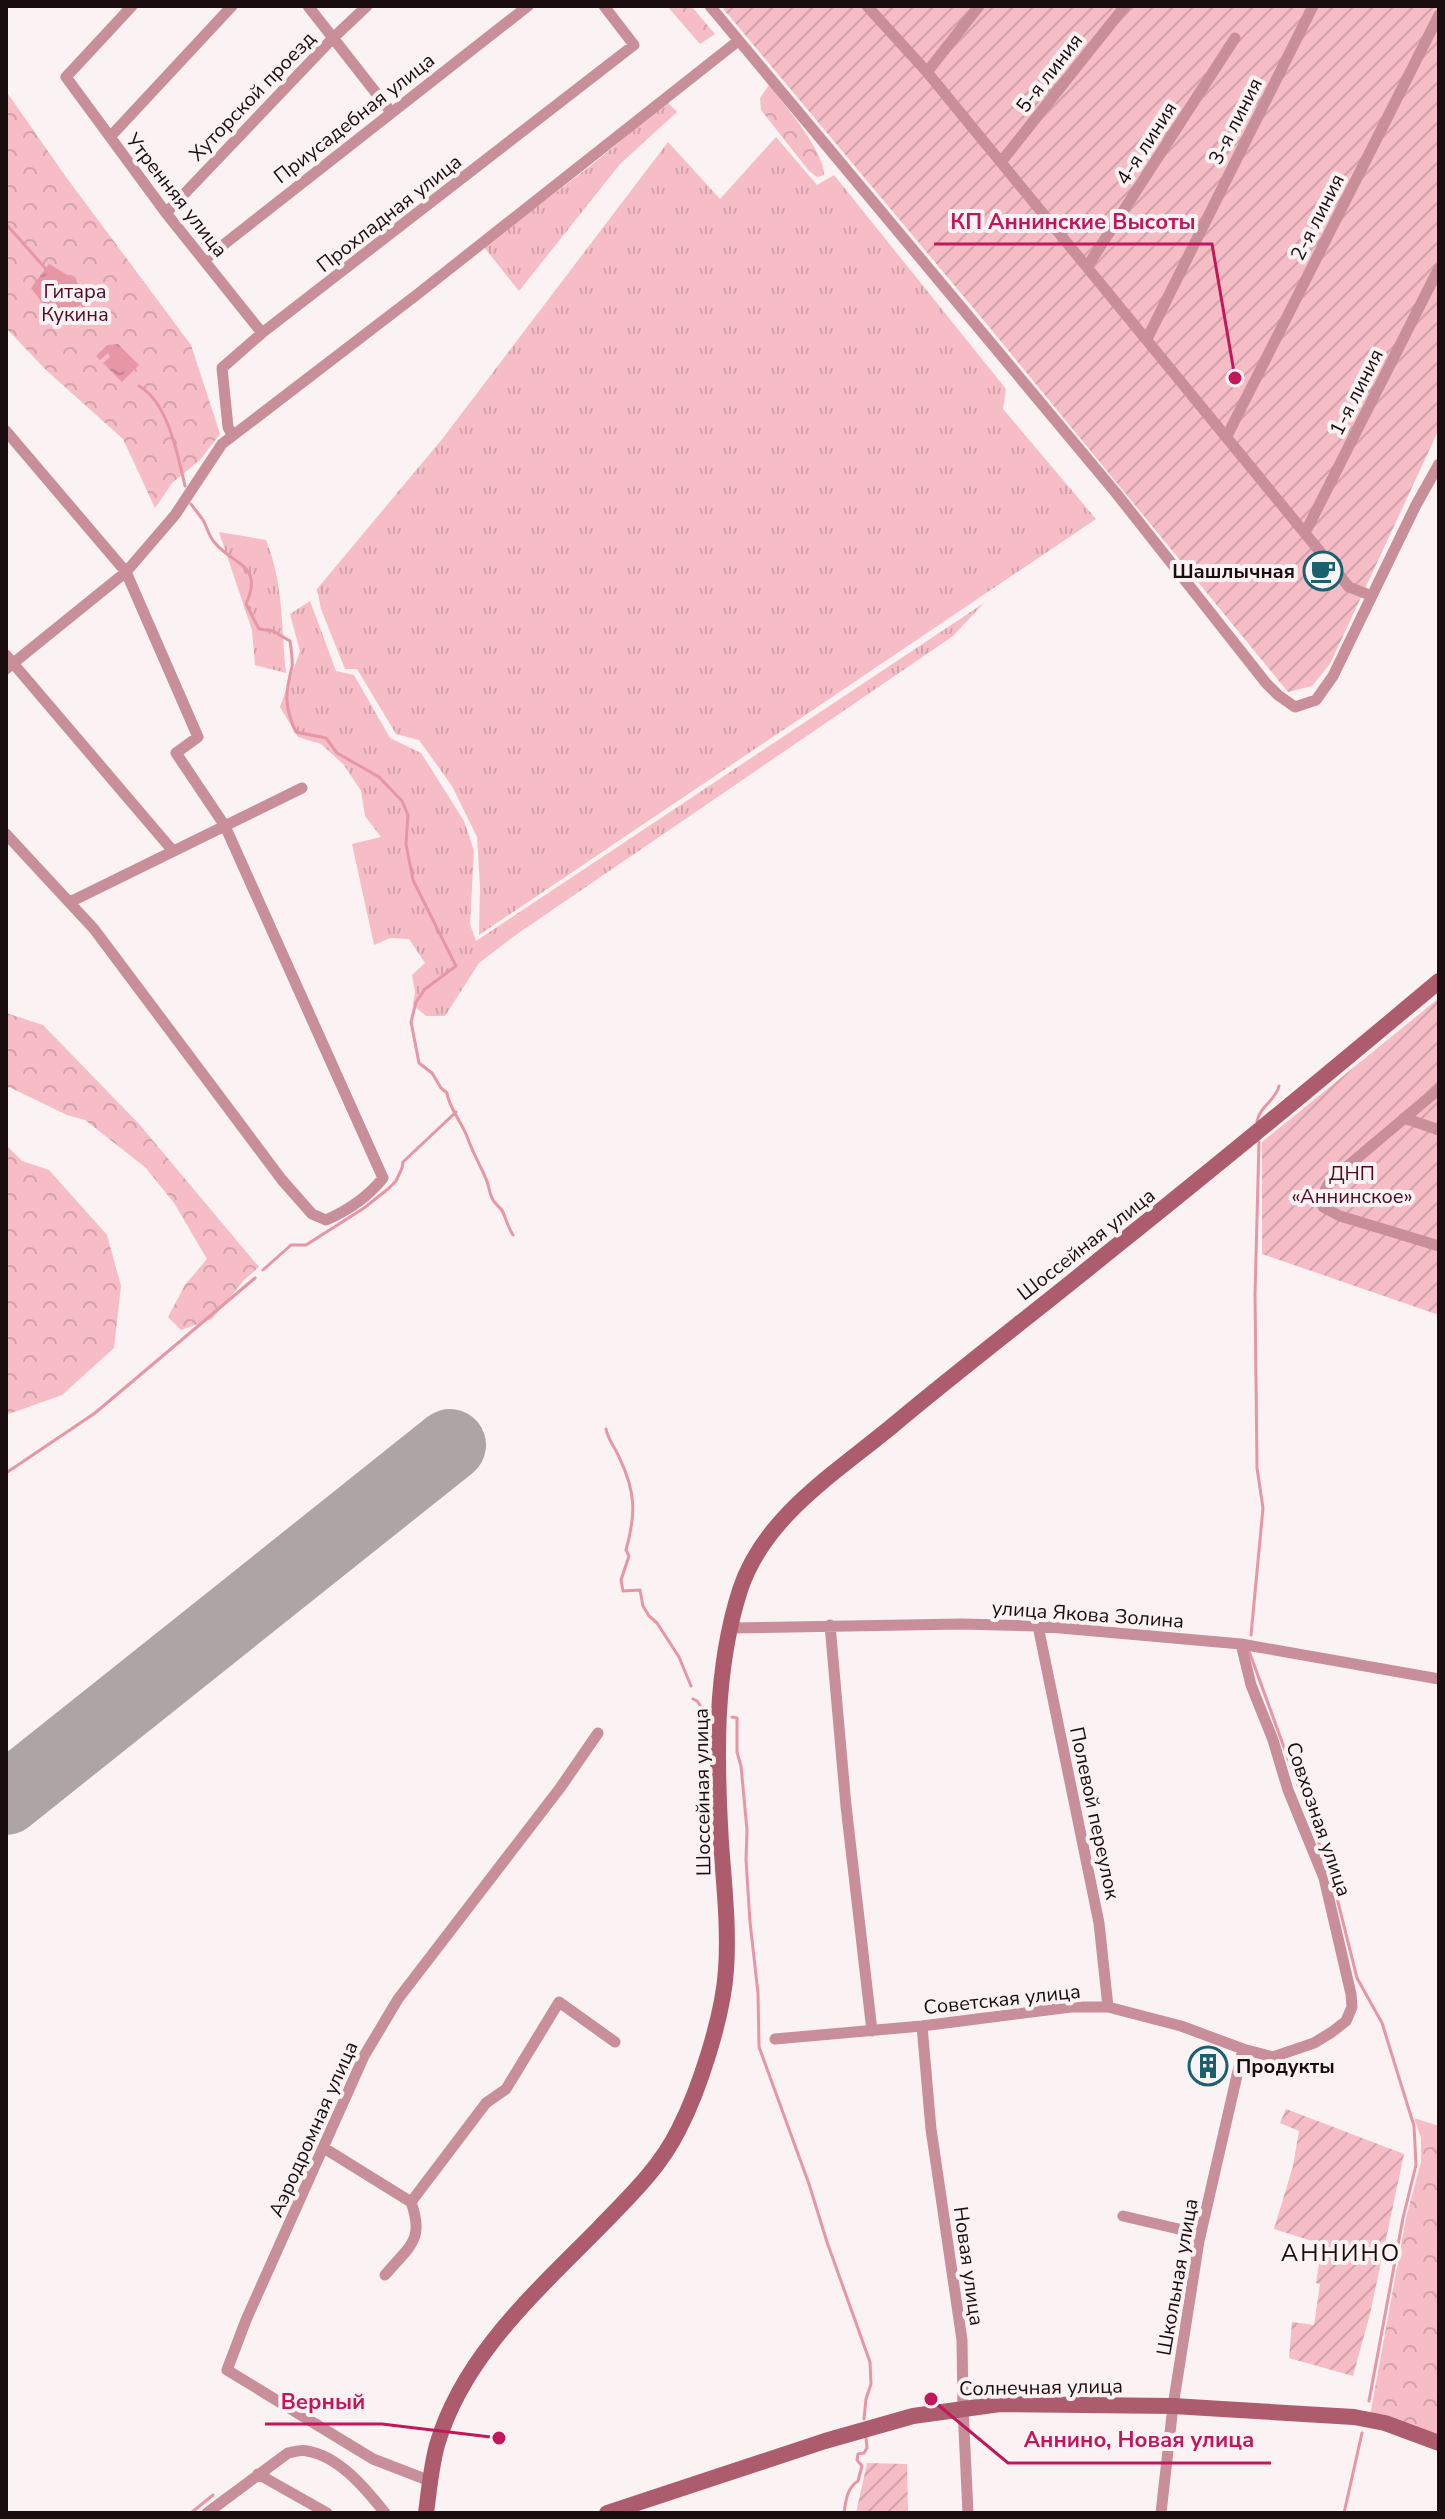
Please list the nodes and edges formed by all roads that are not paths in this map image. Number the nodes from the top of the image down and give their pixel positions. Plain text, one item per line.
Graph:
1 (132, 6) edge
2 (232, 6) edge
3 (308, 6) edge
4 (367, 6) edge
5 (528, 6) edge
6 (604, 6) edge
7 (710, 6) edge
8 (867, 6) edge
9 (979, 6) edge
10 (1125, 6) edge
11 (1313, 6) edge
12 (1439, 15) edge
13 (1235, 38) dead end
14 (332, 39) junction
15 (738, 41) junction
16 (927, 72) junction
17 (391, 112) junction
18 (110, 137) junction
19 (1001, 162) junction
20 (166, 213) junction
21 (204, 260) junction
22 (1087, 267) junction
23 (1439, 268) edge
24 (262, 333) junction
25 (1147, 339) junction
26 (6, 431) edge
27 (232, 435) junction
28 (1227, 436) junction
29 (1439, 464) edge
30 (1305, 533) junction
31 (126, 572) junction
32 (1372, 596) junction
33 (8, 662) edge
34 (302, 788) dead end
35 (225, 826) junction
36 (6, 834) edge
37 (173, 851) junction
38 (70, 902) junction
39 (1439, 981) edge
40 (1439, 1089) edge
41 (1404, 1118) junction
42 (1439, 1130) edge
43 (1439, 1246) edge
44 (830, 1625) junction
45 (1038, 1626) junction
46 (731, 1628) junction
47 (1241, 1644) junction
48 (1439, 1679) edge
49 (598, 1733) dead end
50 (1108, 2007) junction
51 (922, 2026) junction
52 (872, 2031) junction
53 (775, 2039) dead end
54 (615, 2042) dead end
55 (1243, 2049) junction
56 (1273, 2057) joint
57 (324, 2148) junction
58 (411, 2202) junction
59 (1123, 2216) dead end
60 (1200, 2234) junction
61 (385, 2275) dead end
62 (1173, 2406) junction
63 (963, 2408) junction
64 (1439, 2443) edge
65 (258, 2474) junction
66 (430, 2481) junction
67 (207, 2513) edge
68 (327, 2513) edge
69 (385, 2513) edge
70 (426, 2513) edge
71 (607, 2513) edge
72 (968, 2513) edge
73 (1161, 2513) edge

1 - 18 street, Утренняя улица
2 - 18 street
3 - 14 street
4 - 14 street, Хуторской проезд
5 - 17 street, Приусадебная улица
6 - 24 street, Прохладная улица
7 - 15 street
8 - 16 street
9 - 16 street
10 - 19 street, 5-я линия
11 - 25 street, 3-я линия
12 - 28 street, 2-я линия
13 - 22 street, 4-я линия
14 - 17 street
14 - 20 street, Хуторской проезд
15 - 27 street
15 - 32 street
16 - 19 street
17 - 21 street, Приусадебная улица
18 - 20 street, Утренняя улица
19 - 22 street
20 - 21 street, Утренняя улица
21 - 24 street, Утренняя улица
22 - 25 street
23 - 30 street, 1-я линия
24 - 27 street, Прохладная улица
25 - 28 street
26 - 31 street
27 - 31 street
28 - 30 street
29 - 32 street
30 - 32 street
31 - 33 street
31 - 35 street
33 - 37 street
34 - 35 street
35 - 37 street
35 - 38 street
36 - 38 street
37 - 38 street
39 - 46 main road, Шоссейная улица
40 - 41 street
41 - 42 street
41 - 43 street
44 - 45 street, улица Якова Золина
44 - 46 street, улица Якова Золина
44 - 52 street
45 - 47 street, улица Якова Золина
45 - 50 street, Полевой переулок
46 - 66 main road, Шоссейная улица
47 - 48 street, улица Якова Золина
47 - 56 street, Совхозная улица
49 - 57 street, Аэродромная улица
50 - 51 street, Советская улица
50 - 55 street, Советская улица
51 - 52 street, Советская улица
51 - 63 street, Новая улица
52 - 53 street, Советская улица
54 - 58 street
55 - 56 street, Советская улица
55 - 60 street, Школьная улица
57 - 58 street
57 - 66 street, Аэродромная улица
58 - 61 street
59 - 60 street
60 - 62 street, Школьная улица
62 - 63 main road, Солнечная улица
62 - 64 main road, Солнечная улица
62 - 73 street, Школьная улица
63 - 71 main road, Солнечная улица
63 - 72 street, Новая улица
65 - 67 street
65 - 68 street
65 - 69 street
66 - 70 main road, Шоссейная улица

